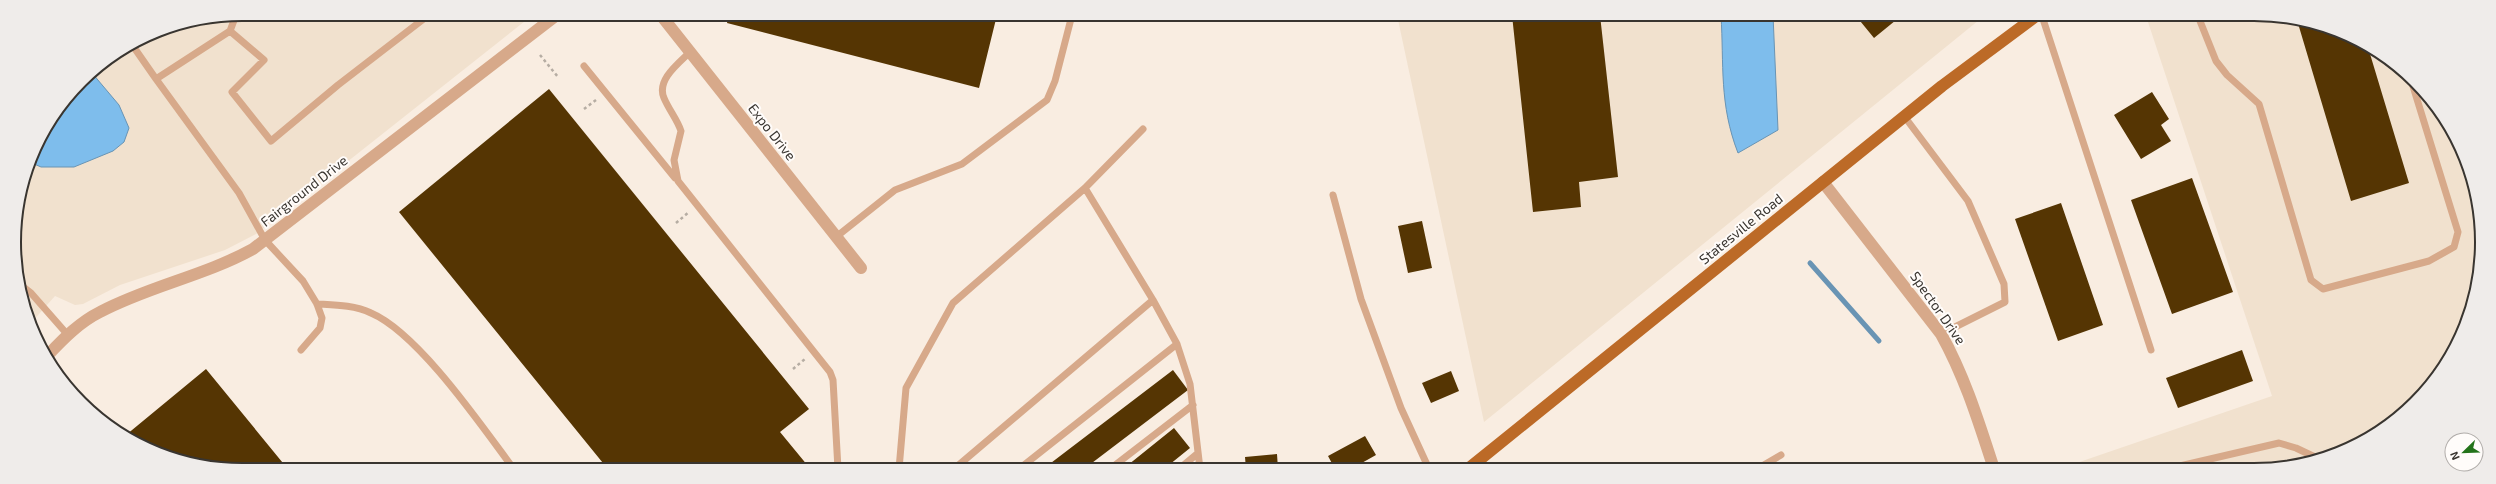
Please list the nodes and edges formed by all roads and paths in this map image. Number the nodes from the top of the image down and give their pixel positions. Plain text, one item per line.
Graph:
1 (234, 21) edge
2 (421, 21) edge
3 (549, 21) edge
4 (666, 21) edge
5 (1070, 21) edge
6 (2029, 21) edge
7 (2044, 21) edge
8 (2200, 21) edge
9 (230, 31) junction
10 (135, 49) edge
11 (690, 52) junction
12 (540, 55) dead end
13 (584, 66) dead end
14 (558, 77) dead end
15 (156, 79) junction
16 (2414, 90) edge
17 (1904, 116) junction
18 (1142, 129) dead end
19 (678, 181) junction
20 (1823, 182) junction
21 (1086, 188) junction
22 (1333, 195) dead end
23 (696, 206) junction
24 (676, 223) dead end
25 (836, 236) junction
26 (265, 240) junction
27 (861, 268) dead end
28 (26, 289) edge
29 (1153, 300) junction
30 (317, 304) junction
31 (67, 334) junction
32 (1941, 334) junction
33 (1177, 344) junction
34 (301, 350) dead end
35 (2151, 350) dead end
36 (51, 351) edge
37 (1194, 405) junction
38 (1197, 454) junction
39 (1781, 455) dead end
40 (2311, 455) edge
41 (509, 463) edge
42 (838, 463) edge
43 (899, 463) edge
44 (961, 463) edge
45 (1027, 463) edge
46 (1118, 463) edge
47 (1186, 463) edge
48 (1199, 463) edge
49 (1426, 463) edge
50 (1475, 463) edge
51 (1767, 463) edge
52 (1992, 463) edge
53 (2193, 463) edge

1 - 9 lane
2 - 9 lane
3 - 26 street, Fairground Drive
4 - 11 street, Expo Drive
5 - 25 lane
6 - 17 main road, Statesville Road
7 - 35 lane
8 - 16 lane
9 - 15 lane
10 - 15 lane
11 - 19 lane
11 - 25 street, Expo Drive
12 - 14 path
13 - 19 lane
15 - 26 lane
17 - 20 main road, Statesville Road
17 - 32 lane
18 - 21 lane
19 - 23 lane
20 - 32 street, Spector Drive
20 - 50 main road, Statesville Road
21 - 29 lane
21 - 43 lane
22 - 49 lane
23 - 24 path
23 - 42 lane
25 - 27 street, Expo Drive
26 - 30 lane
26 - 31 street, Fairground Drive
28 - 31 lane
29 - 33 lane
29 - 44 lane
30 - 34 lane
30 - 41 lane
31 - 36 street, Fairground Drive
32 - 52 street, Spector Drive
33 - 37 lane
33 - 45 lane
37 - 38 lane
37 - 46 lane
38 - 47 lane
38 - 48 lane
39 - 51 lane
40 - 53 lane

